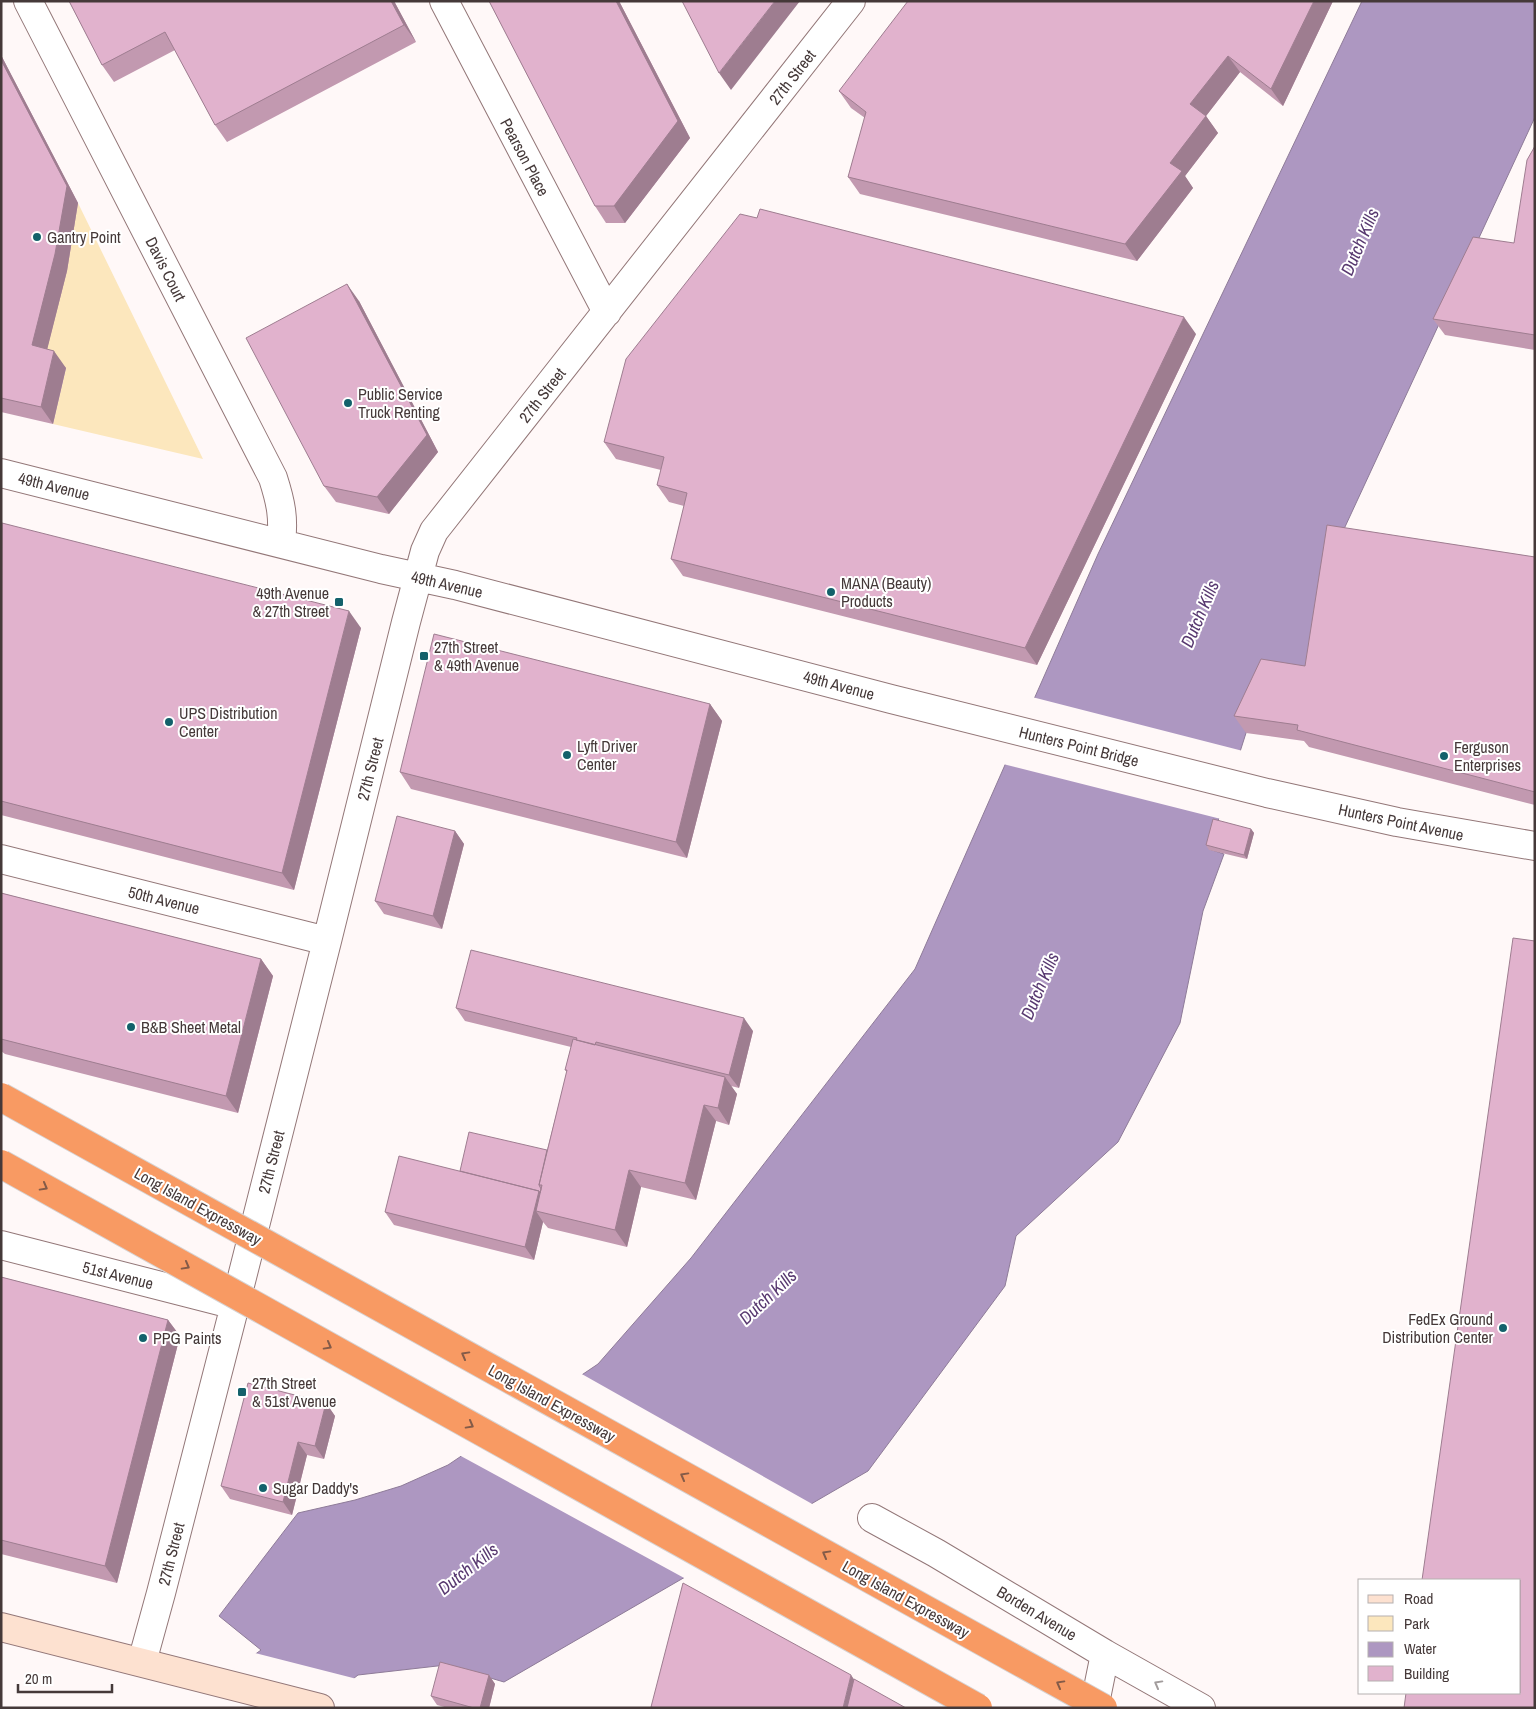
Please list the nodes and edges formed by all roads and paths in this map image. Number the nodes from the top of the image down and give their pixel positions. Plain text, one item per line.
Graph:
1 (28, 1) edge
2 (444, 1) edge
3 (851, 1) edge
4 (607, 312) junction
5 (1, 473) edge
6 (281, 543) junction
7 (418, 577) junction
8 (891, 699) joint
9 (1267, 793) joint
10 (1535, 846) edge
11 (1, 859) edge
12 (327, 941) junction
13 (1, 1097) edge
14 (1, 1164) edge
15 (1, 1246) edge
16 (235, 1305) junction
17 (872, 1518) dead end
18 (1, 1626) edge
19 (1104, 1654) junction
20 (142, 1662) junction
21 (320, 1708) edge
22 (978, 1708) edge
23 (1094, 1708) edge
24 (1103, 1708) edge
25 (1201, 1708) edge

1 - 6 street, Davis Court
2 - 4 street, Pearson Place
3 - 4 street, 27th Street
4 - 7 street, 27th Street
5 - 6 street, 49th Avenue
6 - 7 street, 49th Avenue
7 - 8 street, 49th Avenue
7 - 12 street, 27th Street
8 - 9 street, Hunters Point Bridge
9 - 10 street, Hunters Point Avenue
11 - 12 street, 50th Avenue
12 - 16 street, 27th Street
24 -> 13 highway, Long Island Expressway, bridge
14 -> 22 highway, bridge
15 - 16 street, 51st Avenue
16 - 20 street, 27th Street
17 - 19 street, Borden Avenue
18 - 20 main road
19 - 23 street
25 -> 19 street, Borden Avenue
20 - 21 main road

